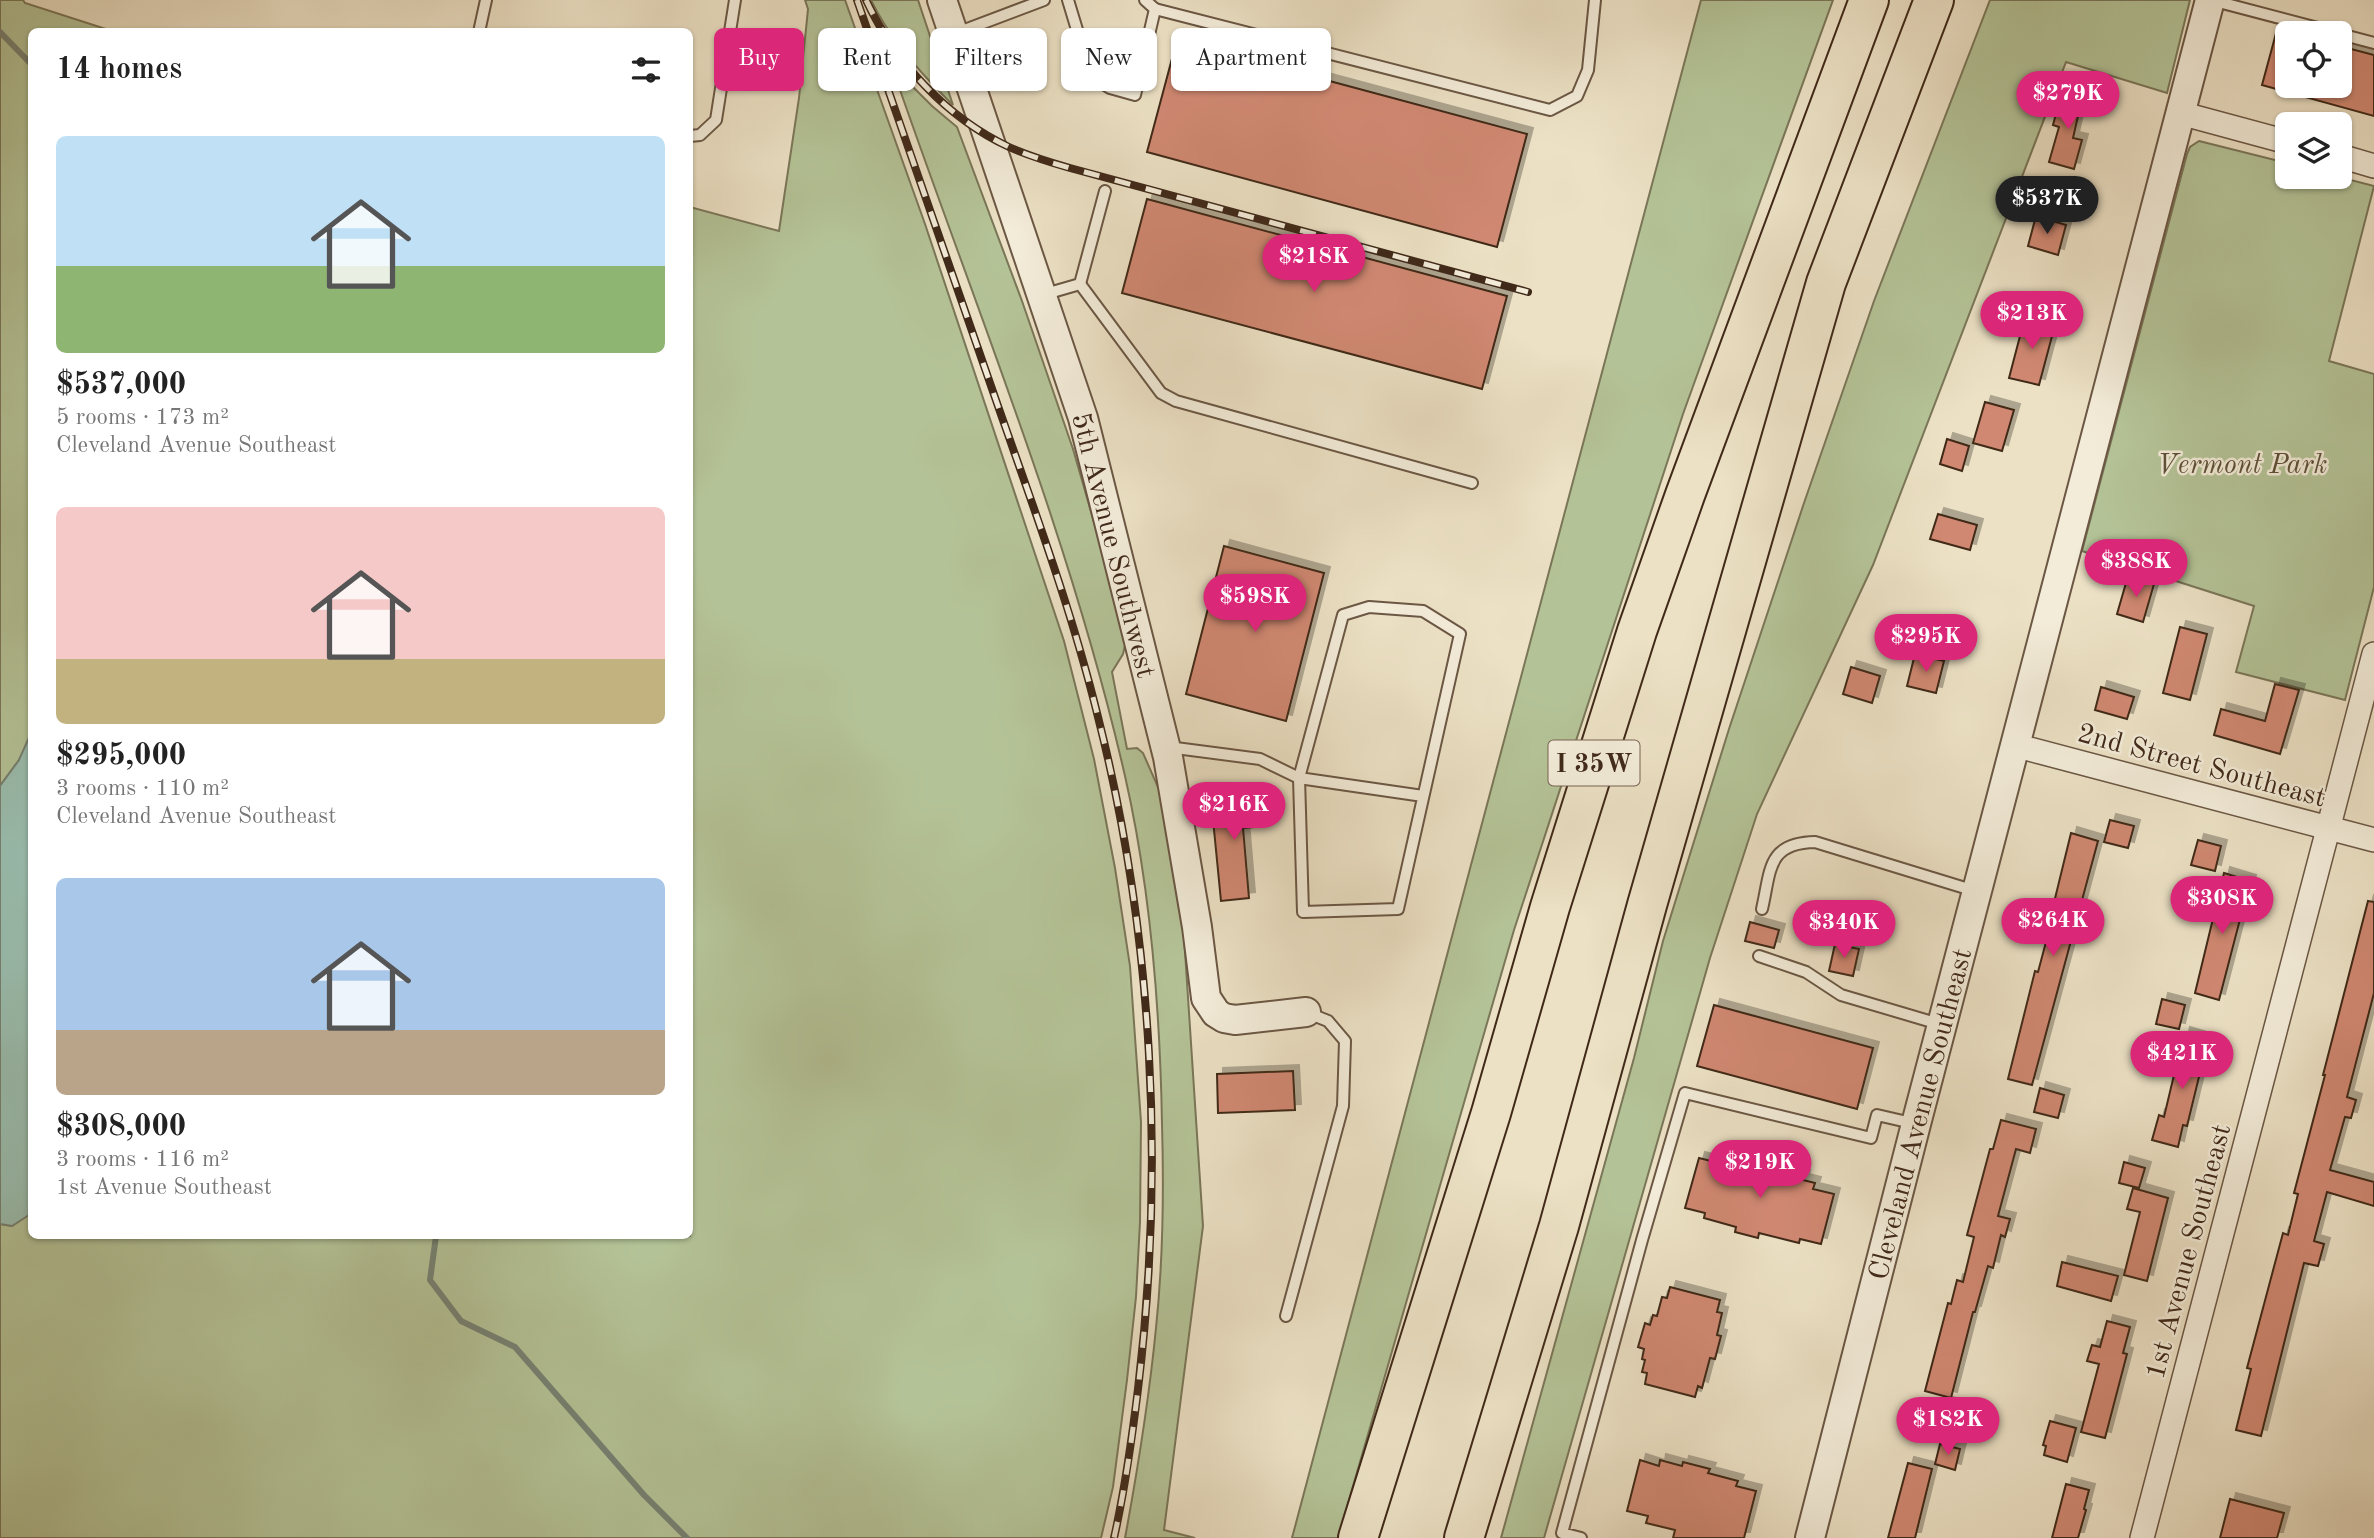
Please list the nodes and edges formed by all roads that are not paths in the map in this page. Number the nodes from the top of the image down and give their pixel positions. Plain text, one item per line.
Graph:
1 (486, 0) edge
2 (735, 0) edge
3 (942, 0) edge
4 (1044, 0) edge
5 (1068, 0) edge
6 (1145, 0) edge
7 (1595, 0) edge
8 (1869, 0) edge
9 (1934, 0) edge
10 (2211, 0) edge
11 (1155, 9) junction
12 (2289, 21) edge
13 (480, 28) edge
14 (952, 28) edge
15 (970, 28) edge
16 (2352, 38) edge
17 (2374, 43) edge
18 (973, 91) edge
19 (2180, 113) junction
20 (693, 136) edge
21 (2275, 139) edge
22 (2352, 160) edge
23 (2374, 166) edge
24 (1105, 191) dead end
25 (1080, 284) junction
26 (1042, 295) junction
27 (1472, 483) dead end
28 (2374, 654) edge
29 (2014, 745) junction
30 (1166, 747) junction
31 (1299, 778) junction
32 (1423, 796) junction
33 (2329, 828) junction
34 (2374, 841) edge
35 (1976, 891) junction
36 (1762, 909) dead end
37 (1759, 956) dead end
38 (1306, 1012) joint
39 (1942, 1025) junction
40 (1916, 1124) junction
41 (1286, 1316) dead end
42 (1358, 1538) edge
43 (1464, 1538) edge
44 (1581, 1538) edge
45 (1810, 1538) edge
46 (2142, 1538) edge

1 - 13 lane
2 - 20 lane
3 - 14 street, 5th Avenue Southwest
4 - 15 lane
5 - 11 lane
6 - 11 lane
7 - 11 lane
8 - 42 highway, I 35W
9 - 43 highway, I 35W
10 - 12 lane
10 - 19 street, Cleveland Avenue Southeast
16 - 17 lane
18 - 26 street, 5th Avenue Southwest
19 - 21 street
19 - 29 street, Cleveland Avenue Southeast
22 - 23 street
24 - 25 lane
25 - 26 lane
25 - 27 lane
26 - 30 street, 5th Avenue Southwest
28 - 33 street, 1st Avenue Southeast
29 - 33 street, 2nd Street Southeast
29 - 35 street, Cleveland Avenue Southeast
30 - 31 lane
30 - 38 street, 5th Avenue Southwest
31 - 32 lane
31 - 32 lane
31 - 32 lane
33 - 34 street, 2nd Street Southeast
33 - 46 street, 1st Avenue Southeast
35 - 36 lane
35 - 39 street, Cleveland Avenue Southeast
37 - 39 lane
38 - 41 lane
39 - 40 street, Cleveland Avenue Southeast
40 - 44 lane
40 - 45 street, Cleveland Avenue Southeast

